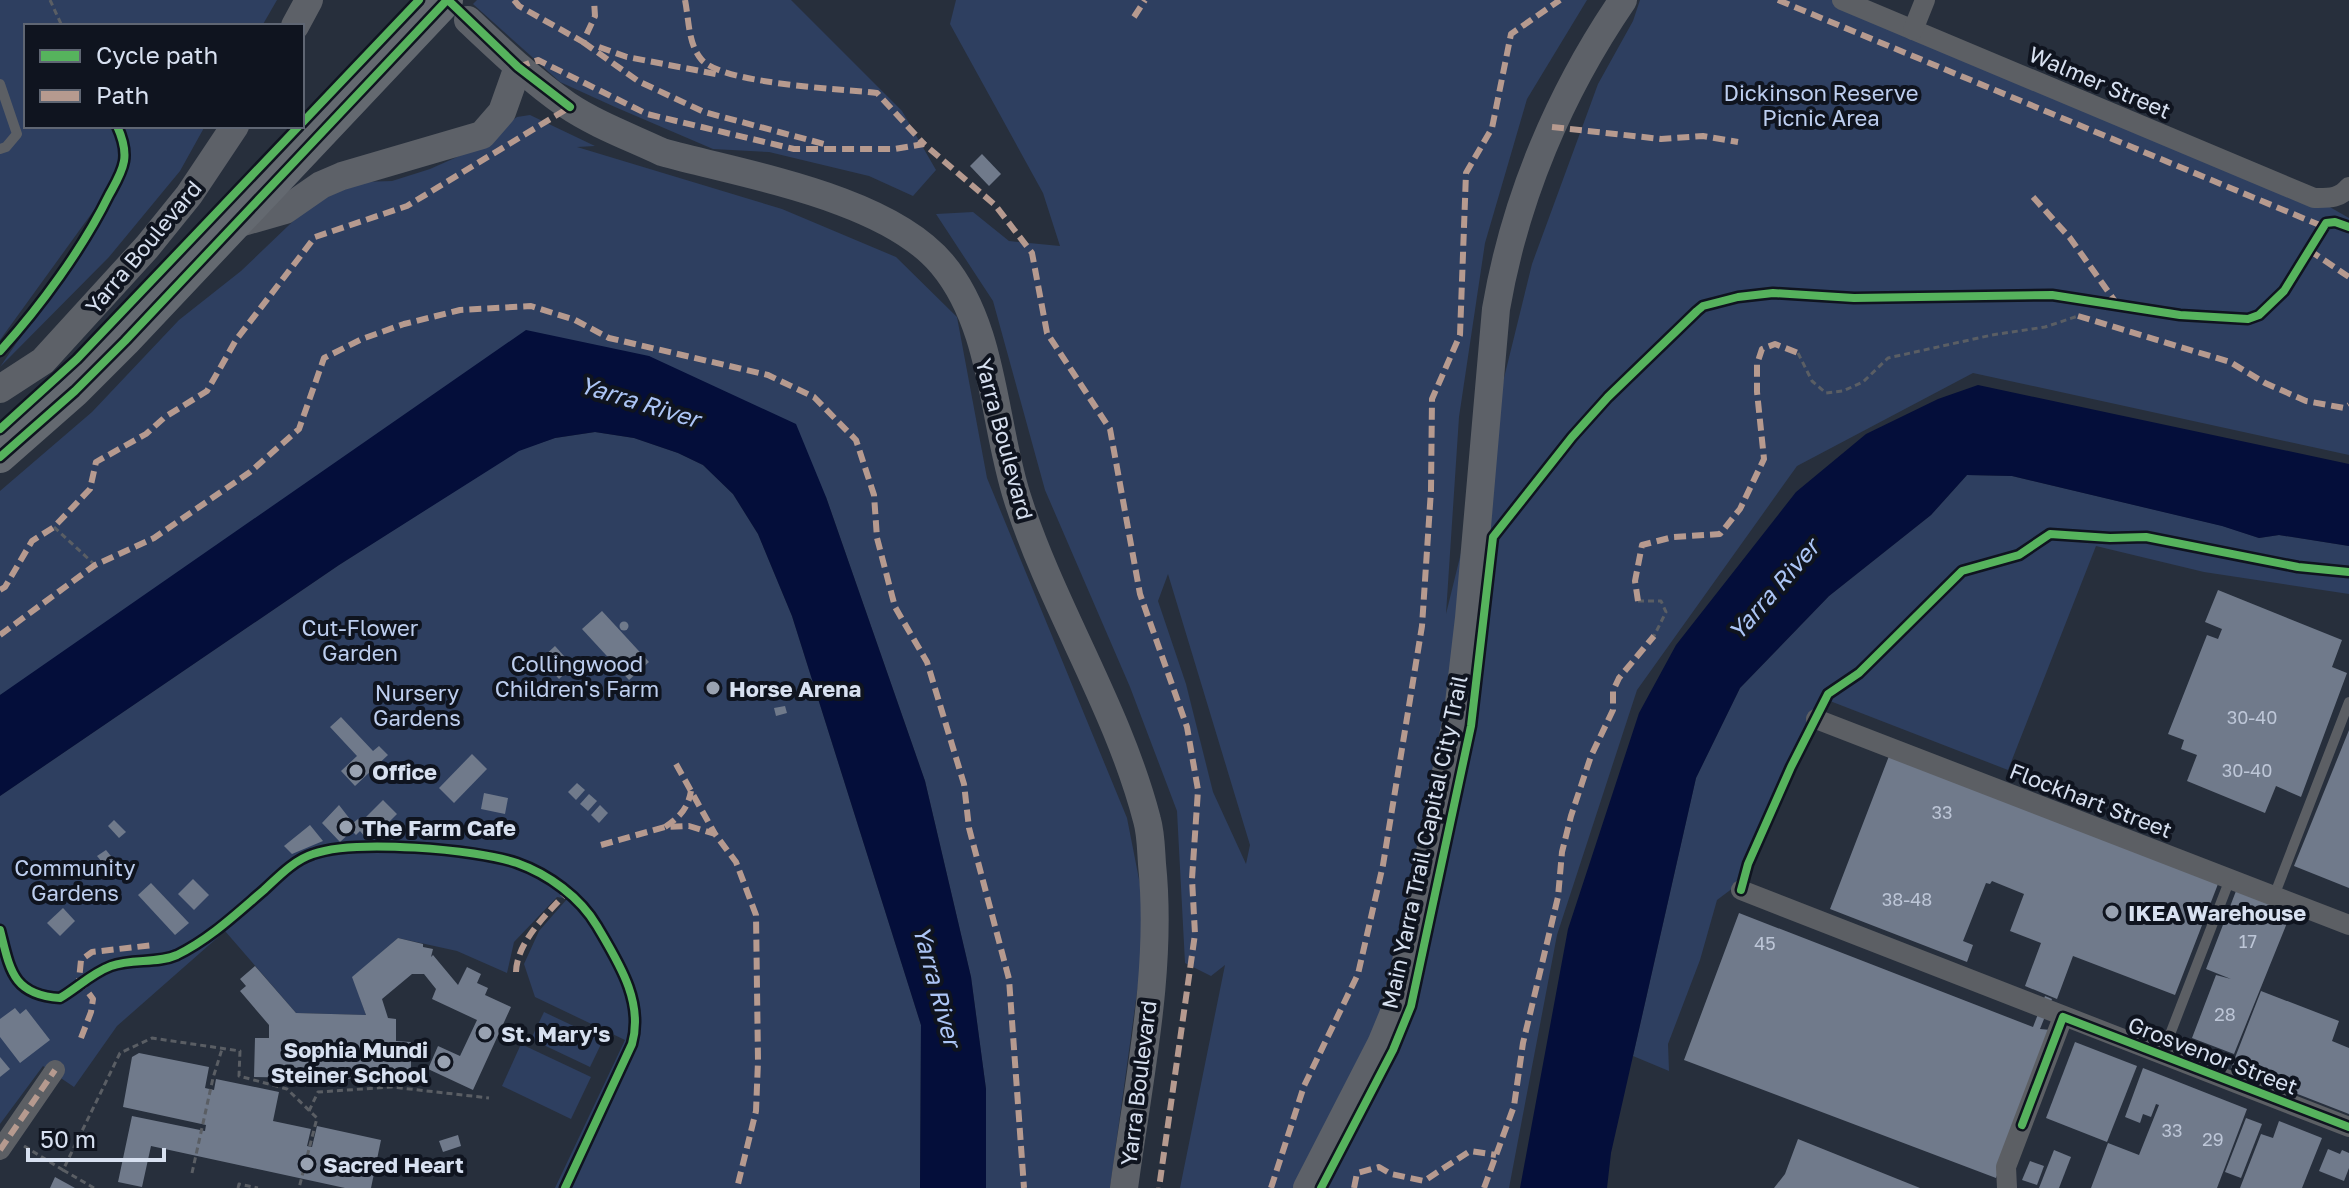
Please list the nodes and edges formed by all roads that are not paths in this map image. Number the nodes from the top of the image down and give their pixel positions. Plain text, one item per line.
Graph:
1 (309, 0) edge
2 (1623, 0) edge
3 (1842, 0) edge
4 (1925, 0) edge
5 (458, 10) edge
6 (296, 24) edge
7 (1913, 30) junction
8 (518, 67) junction
9 (0, 84) edge
10 (570, 107) junction
11 (502, 112) junction
12 (234, 128) edge
13 (0, 149) edge
14 (2345, 191) edge
15 (236, 224) junction
16 (43, 361) junction
17 (0, 389) edge
18 (0, 405) edge
19 (0, 457) edge
20 (2349, 702) edge
21 (1816, 719) dead end
22 (2230, 879) junction
23 (1741, 890) dead end
24 (2274, 896) junction
25 (2349, 925) edge
26 (2063, 1017) junction
27 (2162, 1055) junction
28 (55, 1070) dead end
29 (2349, 1127) edge
30 (4, 1144) edge
31 (1124, 1188) edge
32 (1307, 1188) edge
33 (2007, 1188) edge

1 - 6 street
2 - 32 street
3 - 7 street, Walmer Street
4 - 7 street
5 - 8 street, Yarra Boulevard
5 - 15 main road
7 - 14 street, Walmer Street
8 - 10 street, Yarra Boulevard
8 - 11 street
9 - 13 lane
10 - 11 street
10 - 31 street, Yarra Boulevard
11 - 15 street
12 - 16 street, Yarra Boulevard
15 - 19 main road
16 - 17 street, Yarra Boulevard
16 - 18 street, Yarra Boulevard
20 - 24 lane
21 - 22 street, Flockhart Street
22 - 24 street, Flockhart Street
22 - 27 lane
23 - 26 street, Grosvenor Street
24 - 25 street, Flockhart Street
26 - 27 street, Grosvenor Street
26 - 33 street
27 - 29 street, Grosvenor Street
28 - 30 street

